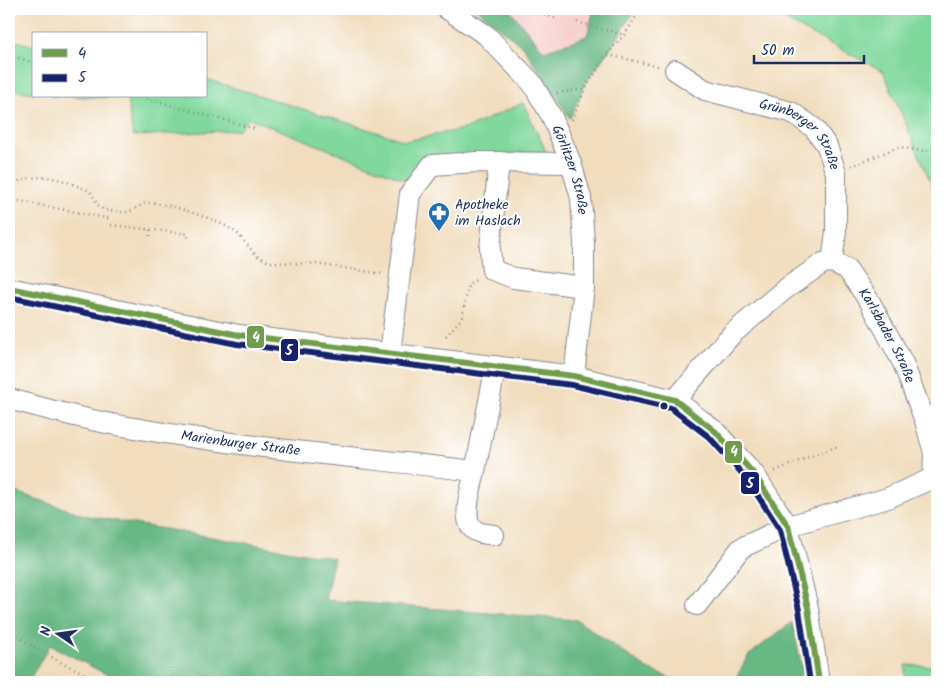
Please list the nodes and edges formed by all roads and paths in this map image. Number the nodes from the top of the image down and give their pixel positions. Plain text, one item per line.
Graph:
1 (447, 9) edge
2 (520, 9) edge
3 (641, 9) edge
4 (554, 18) dead end
5 (578, 22) dead end
6 (624, 35) junction
7 (607, 54) junction
8 (9, 55) edge
9 (32, 62) edge
10 (674, 70) joint
11 (584, 88) junction
12 (541, 96) junction
13 (144, 98) edge
14 (256, 129) dead end
15 (564, 142) junction
16 (937, 148) edge
17 (499, 162) junction
18 (571, 163) junction
19 (836, 173) junction
20 (9, 183) edge
21 (9, 199) edge
22 (112, 219) dead end
23 (110, 225) dead end
24 (150, 230) junction
25 (150, 239) dead end
26 (188, 241) dead end
27 (832, 262) junction
28 (492, 270) junction
29 (400, 276) junction
30 (9, 288) edge
31 (584, 288) junction
32 (446, 336) dead end
33 (390, 354) junction
34 (496, 366) junction
35 (574, 376) junction
36 (9, 399) edge
37 (675, 400) junction
38 (838, 446) dead end
39 (476, 471) junction
40 (775, 471) dead end
41 (788, 526) junction
42 (494, 535) dead end
43 (697, 605) dead end
44 (9, 631) edge
45 (102, 682) edge
46 (819, 682) edge

1 - 12 street, Görlitzer Straße
2 - 4 path
3 - 6 path
5 - 6 path
6 - 7 path
7 - 10 path
7 - 11 path
8 - 9 path
10 - 19 street, Grünberger Straße
11 - 12 path
11 - 15 path
12 - 15 street, Görlitzer Straße
13 - 14 path
15 - 18 street, Görlitzer Straße
16 - 19 path
17 - 18 street
17 - 28 street
17 - 29 street
18 - 31 street, Görlitzer Straße
19 - 27 street, Grünberger Straße
20 - 29 path
21 - 22 path
23 - 24 path
24 - 25 path
24 - 26 path
27 - 37 street
27 - 41 street, Karlsbader Straße
28 - 31 street
28 - 32 path
29 - 33 street
30 - 33 street
31 - 35 street, Görlitzer Straße
33 - 34 street
34 - 35 street
34 - 39 street
35 - 37 street
36 - 39 street, Marienburger Straße
37 - 41 street
38 - 40 path
39 - 42 street
41 - 43 street
41 - 46 street
44 - 45 path

